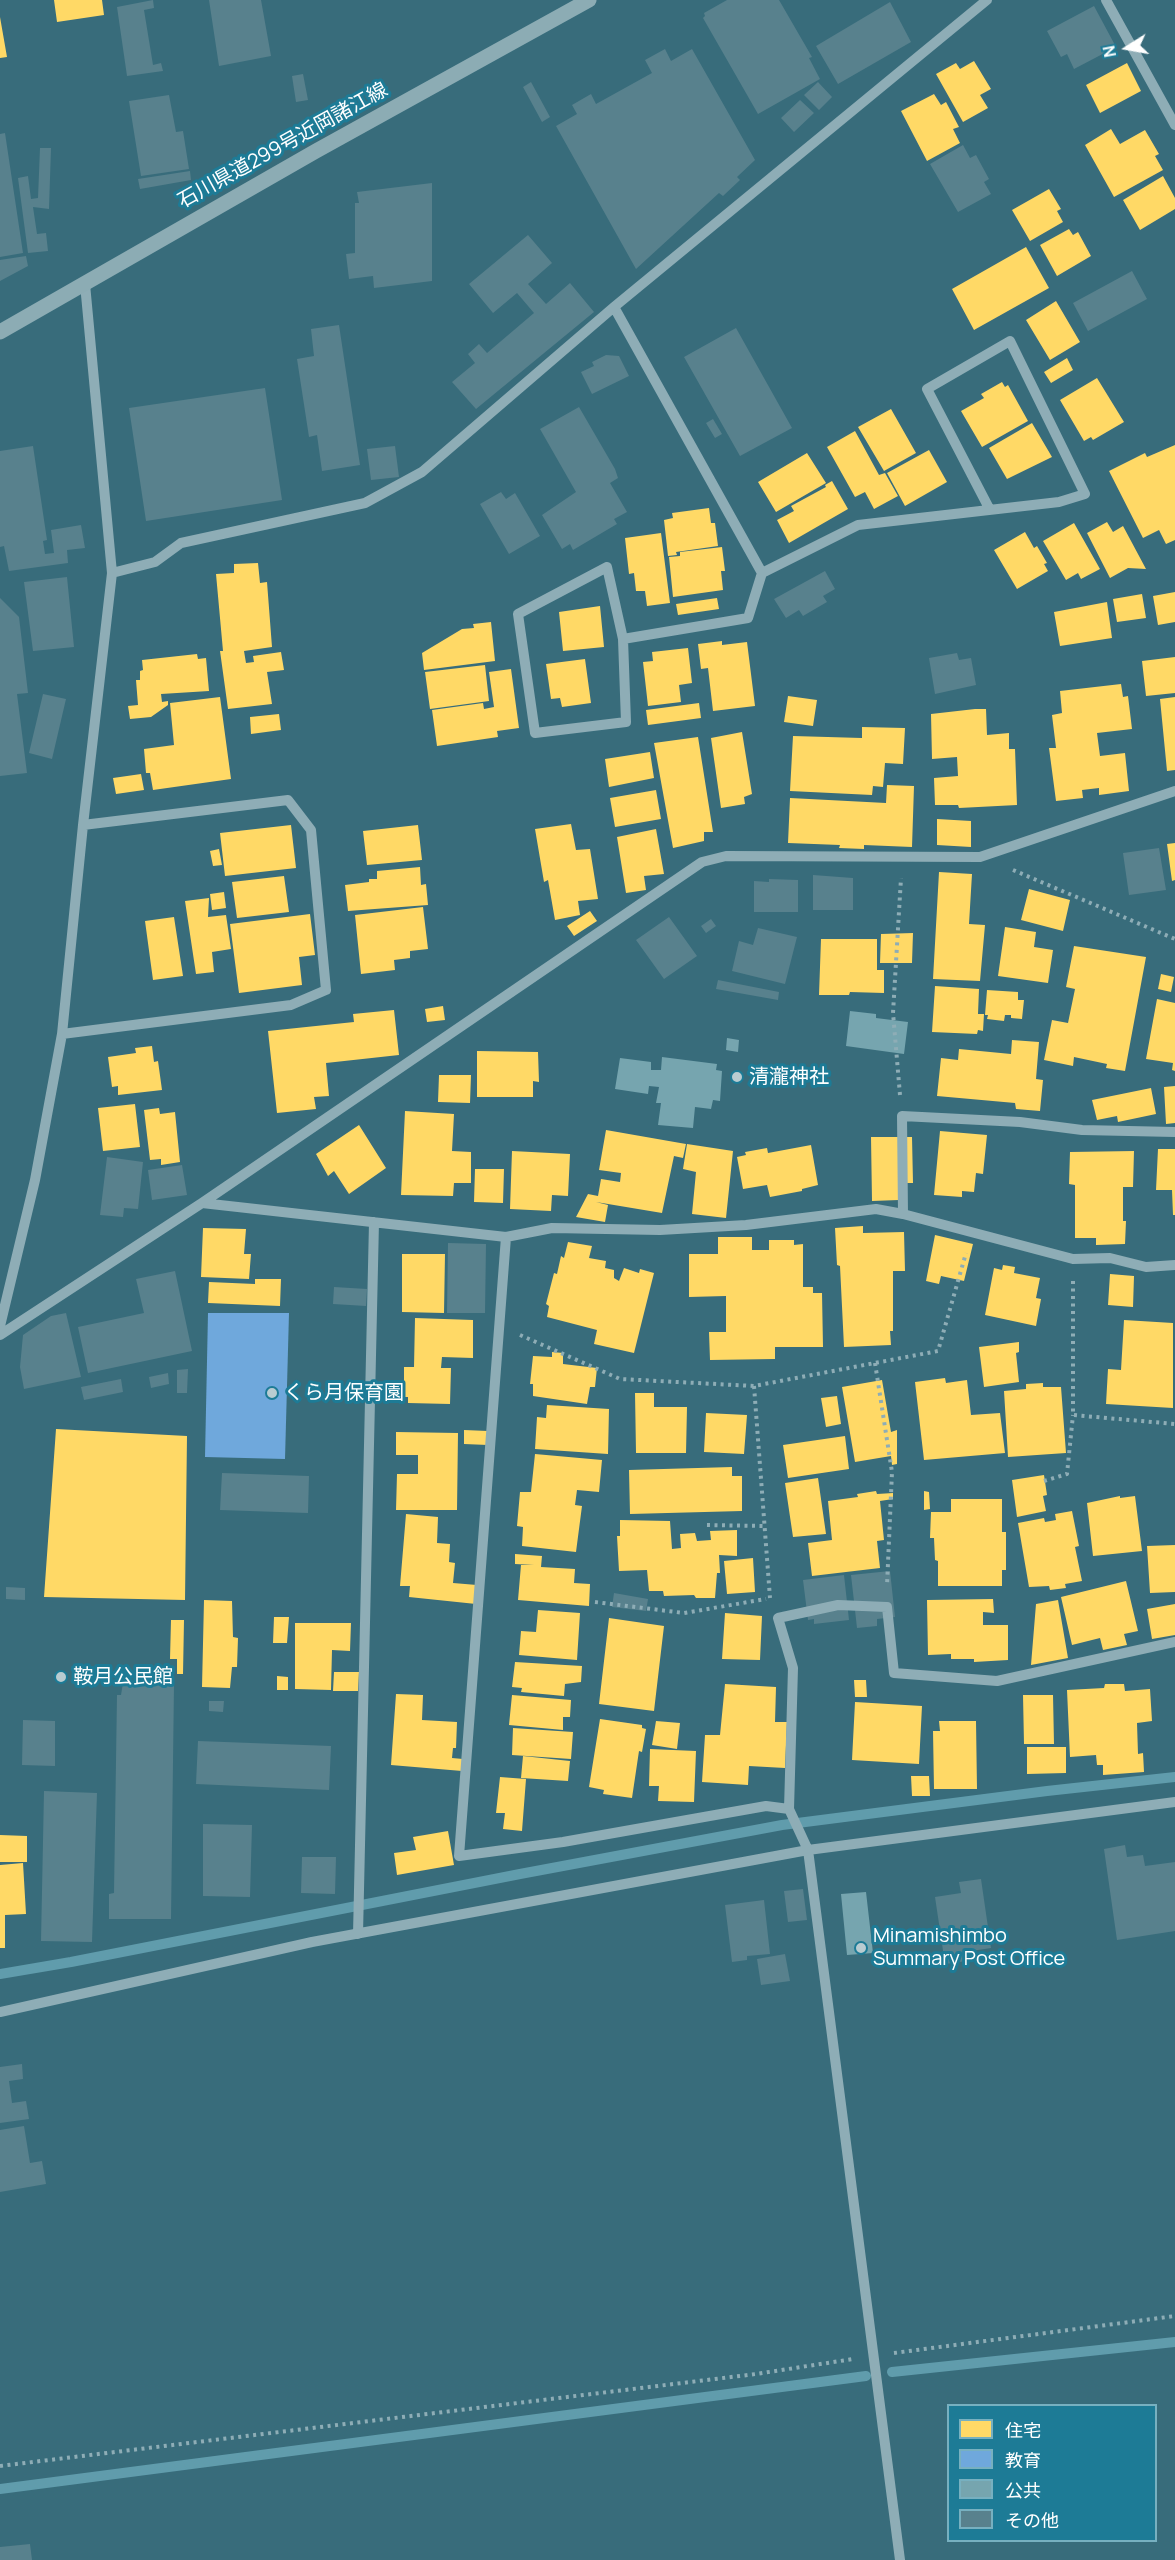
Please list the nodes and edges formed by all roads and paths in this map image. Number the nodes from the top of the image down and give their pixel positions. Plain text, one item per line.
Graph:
1 (589, 0) edge
2 (987, 0) edge
3 (1106, 0) edge
4 (1175, 125) edge
5 (85, 284) junction
6 (614, 307) junction
7 (0, 332) edge
8 (990, 510) junction
9 (112, 573) junction
10 (762, 573) junction
11 (623, 639) junction
12 (1175, 791) edge
13 (83, 825) junction
14 (902, 856) junction
15 (980, 856) junction
16 (1175, 939) edge
17 (62, 1035) junction
18 (902, 1116) junction
19 (1175, 1132) edge
20 (202, 1203) junction
21 (903, 1214) junction
22 (374, 1222) junction
23 (972, 1232) junction
24 (506, 1237) junction
25 (1073, 1259) junction
26 (1175, 1265) edge
27 (0, 1326) edge
28 (499, 1326) junction
29 (0, 1335) edge
30 (875, 1363) junction
31 (754, 1386) junction
32 (1073, 1415) junction
33 (1175, 1424) edge
34 (1044, 1481) dead end
35 (707, 1525) dead end
36 (764, 1526) junction
37 (770, 1598) junction
38 (595, 1602) dead end
39 (887, 1606) junction
40 (778, 1618) junction
41 (1175, 1642) edge
42 (1175, 1802) edge
43 (789, 1809) junction
44 (808, 1850) junction
45 (358, 1934) junction
46 (0, 2012) edge
47 (1175, 2316) edge
48 (874, 2355) junction
49 (0, 2466) edge
50 (900, 2560) edge

1 - 5 main road, 石川県道299号近岡諸江線
2 - 6 street
3 - 4 street
5 - 7 main road, 石川県道299号近岡諸江線
5 - 9 street
6 - 9 street
6 - 10 street
8 - 8 street
8 - 10 street
9 - 13 street
10 - 11 street
11 - 11 street
12 - 15 street
13 - 17 street
13 - 17 street
14 - 15 street
14 - 18 path
14 - 20 street
15 - 16 path
17 - 27 street
18 - 19 street
18 - 21 street
20 - 22 street
20 - 29 street
21 - 23 street
21 - 24 street
22 - 24 street
22 - 45 street
23 - 25 street
23 - 30 path
24 - 28 street
25 - 26 street
25 - 32 path
28 - 31 path
28 - 43 street
30 - 31 path
30 - 39 path
31 - 36 path
32 - 33 path
32 - 34 path
35 - 36 path
36 - 37 path
37 - 38 path
37 - 40 path
39 - 40 street
39 - 41 street
40 - 43 street
42 - 44 street
43 - 44 street
44 - 45 street
44 - 48 street
45 - 46 street
47 - 48 path
48 - 49 path
48 - 50 street

